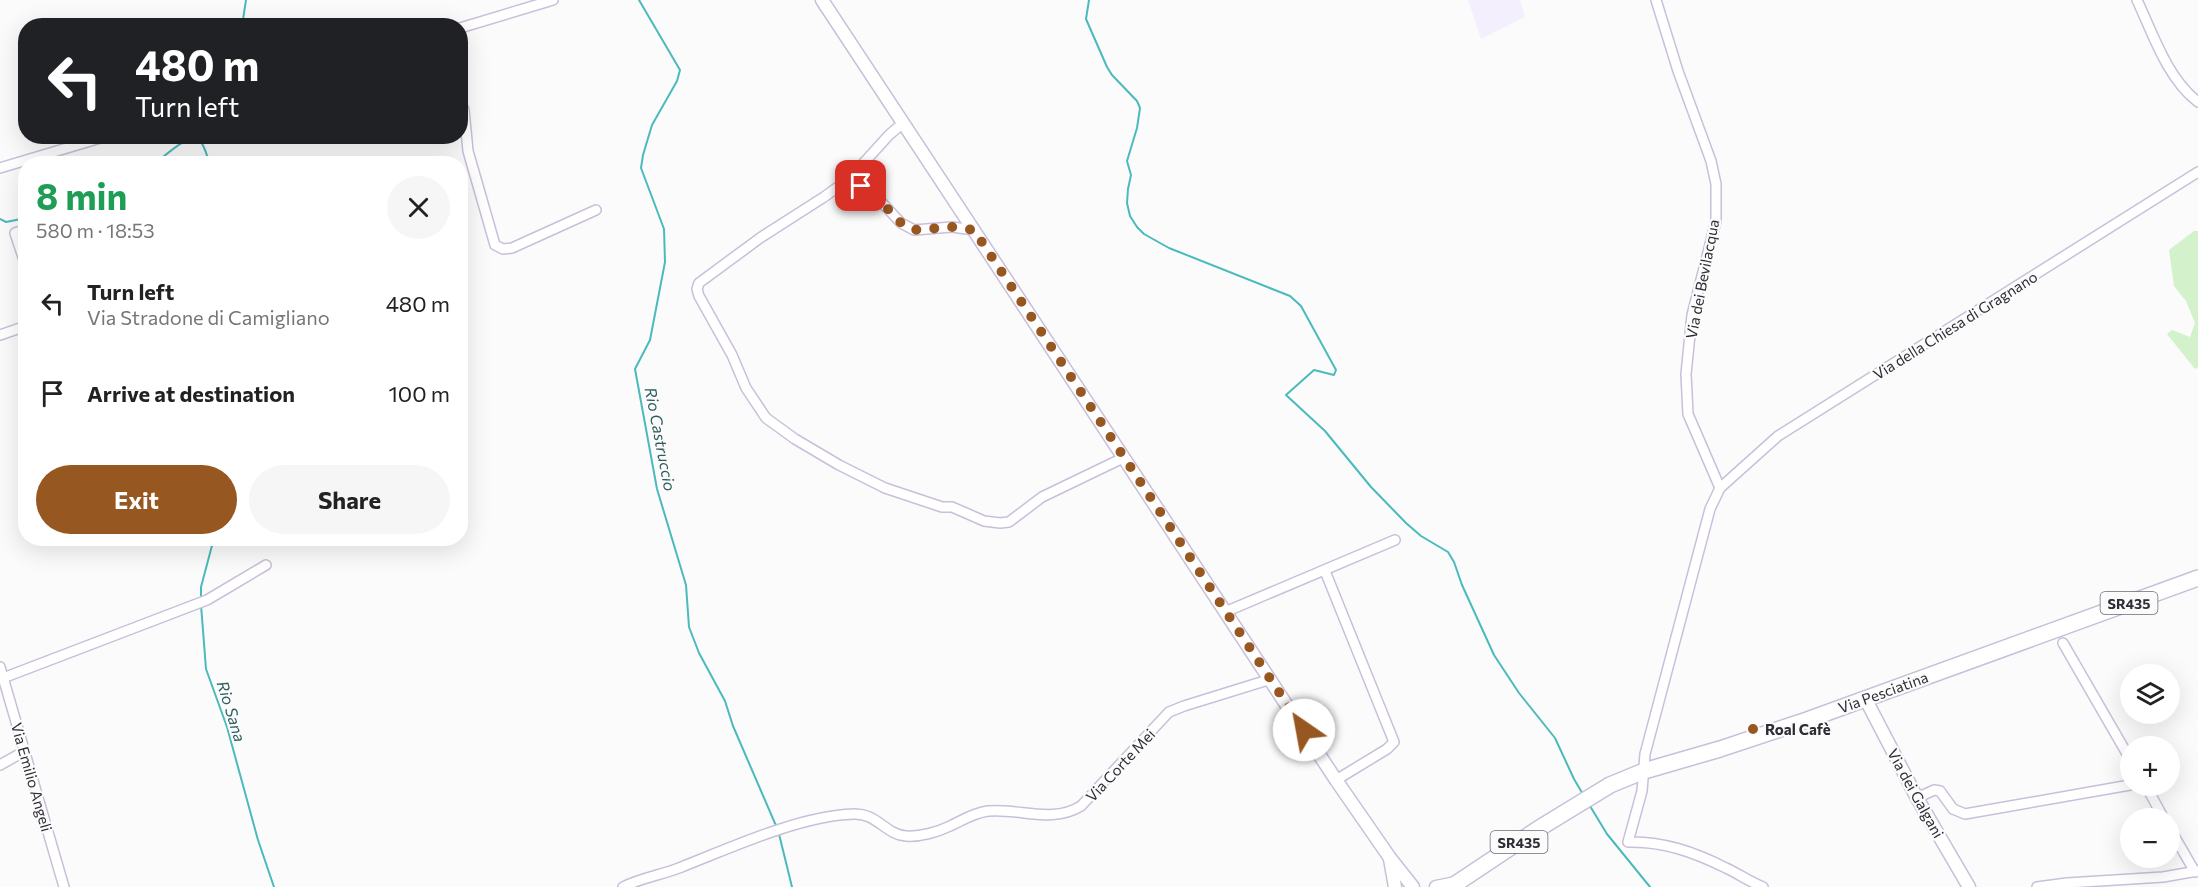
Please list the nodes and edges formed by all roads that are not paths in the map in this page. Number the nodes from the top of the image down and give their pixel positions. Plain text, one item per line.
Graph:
1 (553, 0) edge
2 (822, 0) edge
3 (1656, 0) edge
4 (2137, 0) edge
5 (468, 26) edge
6 (2198, 102) edge
7 (903, 123) junction
8 (80, 144) edge
9 (467, 144) edge
10 (40, 156) edge
11 (18, 163) edge
12 (0, 168) edge
13 (2198, 172) edge
14 (849, 179) junction
15 (596, 210) dead end
16 (974, 230) junction
17 (18, 329) edge
18 (0, 335) edge
19 (1123, 458) junction
20 (1720, 488) junction
21 (1395, 540) dead end
22 (266, 565) dead end
23 (1324, 571) junction
24 (2198, 578) edge
25 (1225, 612) junction
26 (2063, 643) dead end
27 (0, 667) edge
28 (3, 678) junction
29 (1271, 679) junction
30 (1865, 698) junction
31 (2120, 742) edge
32 (25, 752) junction
33 (0, 765) edge
34 (1644, 771) junction
35 (1336, 780) junction
36 (2120, 787) edge
37 (1917, 798) junction
38 (2180, 845) edge
39 (1390, 858) junction
40 (2196, 872) edge
41 (2100, 884) edge
42 (1454, 885) edge
43 (1415, 886) edge
44 (64, 887) edge
45 (623, 887) edge
46 (1395, 887) edge
47 (1436, 887) edge
48 (1763, 887) edge
49 (1969, 887) edge
50 (2037, 887) edge

1 - 5 street
2 - 7 street
3 - 20 street, Via dei Bevilacqua
4 - 6 street
7 - 14 street
7 - 16 street
8 - 10 street
9 - 15 street
11 - 12 street
13 - 20 street, Via della Chiesa di Gragnano
14 - 16 street
14 - 19 street
16 - 19 street
17 - 18 street
19 - 25 street
20 - 34 street
21 - 23 street
22 - 28 street
23 - 25 street
23 - 35 street
24 - 30 main road, Via Pesciatina / SR435
25 - 29 street
26 - 31 street
27 - 28 street, Via Emilio Angeli
28 - 32 street, Via Emilio Angeli
29 - 35 street
29 - 45 street, Via Corte Mei
30 - 34 main road, Via Pesciatina / SR435
30 - 37 street, Via dei Galgani
32 - 33 street
32 - 44 street, Via Emilio Angeli
34 - 42 main road, Via Pesciatina / SR435
34 - 48 street
35 - 39 street
36 - 37 street
37 - 49 street, Via dei Galgani
38 - 40 street
39 - 43 street
39 - 46 street
40 - 41 street
41 - 50 street
42 - 47 street

